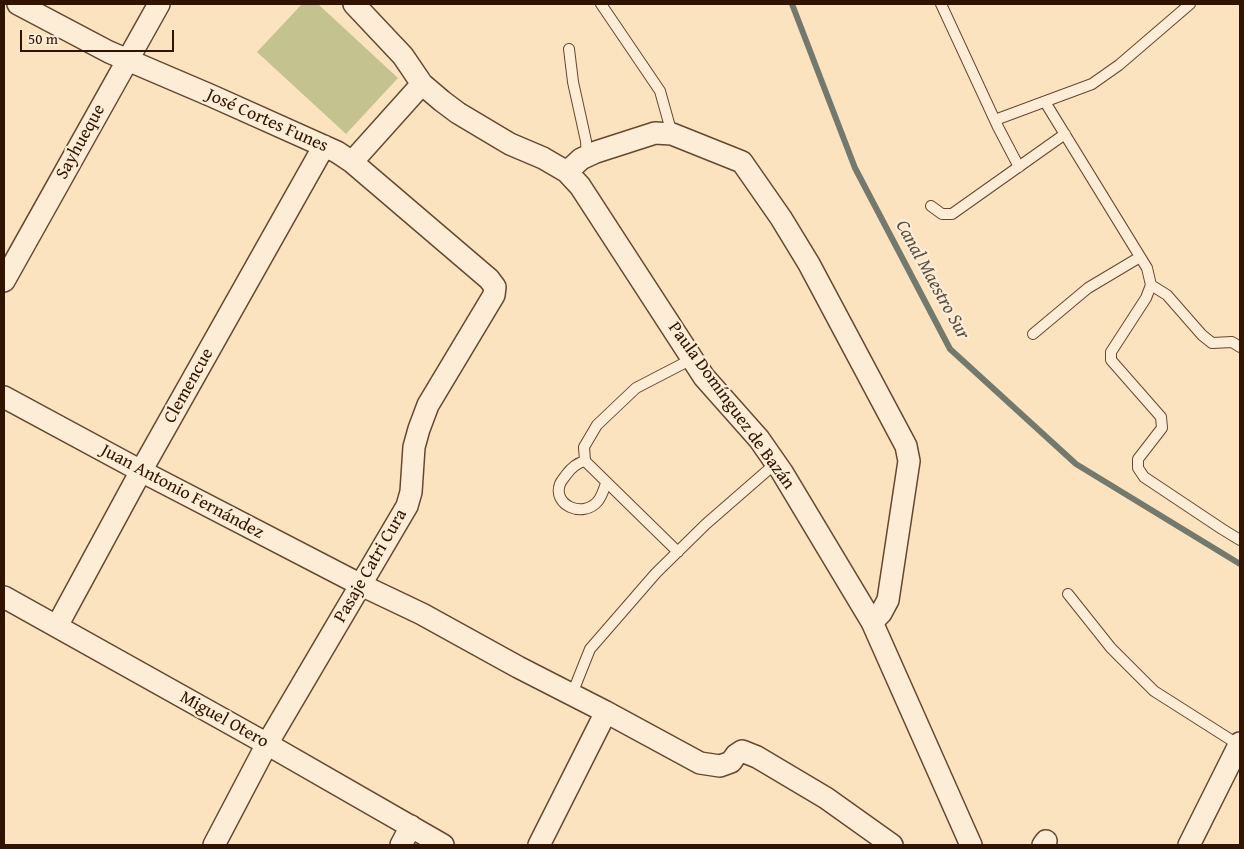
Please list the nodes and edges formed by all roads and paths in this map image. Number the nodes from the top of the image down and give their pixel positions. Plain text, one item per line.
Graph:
1 (18, 4) edge
2 (159, 4) edge
3 (354, 4) edge
4 (601, 4) edge
5 (941, 4) edge
6 (1190, 4) edge
7 (569, 48) dead end
8 (128, 60) junction
9 (422, 84) junction
10 (1045, 102) junction
11 (995, 120) junction
12 (672, 134) junction
13 (1065, 134) junction
14 (324, 146) junction
15 (587, 157) junction
16 (352, 162) junction
17 (1019, 167) junction
18 (568, 172) junction
19 (931, 206) dead end
20 (1140, 257) junction
21 (490, 279) joint
22 (4, 281) edge
23 (1151, 285) junction
24 (1033, 334) dead end
25 (1240, 347) edge
26 (692, 360) junction
27 (4, 397) edge
28 (584, 461) junction
29 (776, 463) junction
30 (141, 471) junction
31 (606, 483) junction
32 (1240, 540) edge
33 (678, 552) junction
34 (361, 585) junction
35 (1068, 594) dead end
36 (4, 597) edge
37 (872, 622) junction
38 (57, 626) junction
39 (572, 694) junction
40 (606, 712) junction
41 (267, 744) junction
42 (1240, 744) edge
43 (411, 826) junction
44 (214, 845) edge
45 (400, 845) edge
46 (442, 845) edge
47 (539, 845) edge
48 (892, 845) edge
49 (971, 845) edge
50 (1189, 845) edge

1 - 8 street, José Cortes Funes
2 - 8 street, Sayhueque
3 - 9 street, Paula Domínguez de Bazán
4 - 12 lane
5 - 11 lane
6 - 10 lane
7 - 15 lane
8 - 14 street, José Cortes Funes
8 - 22 street, Sayhueque
9 - 16 street
9 - 18 street, Paula Domínguez de Bazán
10 - 11 lane
10 - 13 lane
11 - 17 lane
12 - 15 street
12 - 37 street
13 - 17 lane
13 - 20 lane
14 - 16 street, José Cortes Funes
14 - 30 street, Clemencue
15 - 18 street
16 - 21 street, José Cortes Funes
17 - 19 lane
18 - 26 street, Paula Domínguez de Bazán
20 - 23 lane
20 - 24 lane
21 - 34 street, Pasaje Catri Cura
23 - 25 lane
23 - 32 lane
26 - 28 lane
26 - 29 street, Paula Domínguez de Bazán
27 - 30 street, Juan Antonio Fernández
28 - 31 lane
28 - 31 lane
29 - 33 lane
29 - 37 street, Paula Domínguez de Bazán
30 - 34 street, Juan Antonio Fernández
30 - 38 street, Clemencue
31 - 33 lane
33 - 39 lane
34 - 39 street, Juan Antonio Fernández
34 - 41 street, Pasaje Catri Cura
35 - 42 lane
36 - 38 street, Miguel Otero
37 - 49 street, Paula Domínguez de Bazán
38 - 41 street, Miguel Otero
39 - 40 street, Juan Antonio Fernández
40 - 47 street
40 - 48 street, Juan Antonio Fernández
41 - 43 street, Miguel Otero
41 - 44 street, Pasaje Catri Cura
42 - 50 street
43 - 45 street
43 - 46 street, Miguel Otero

